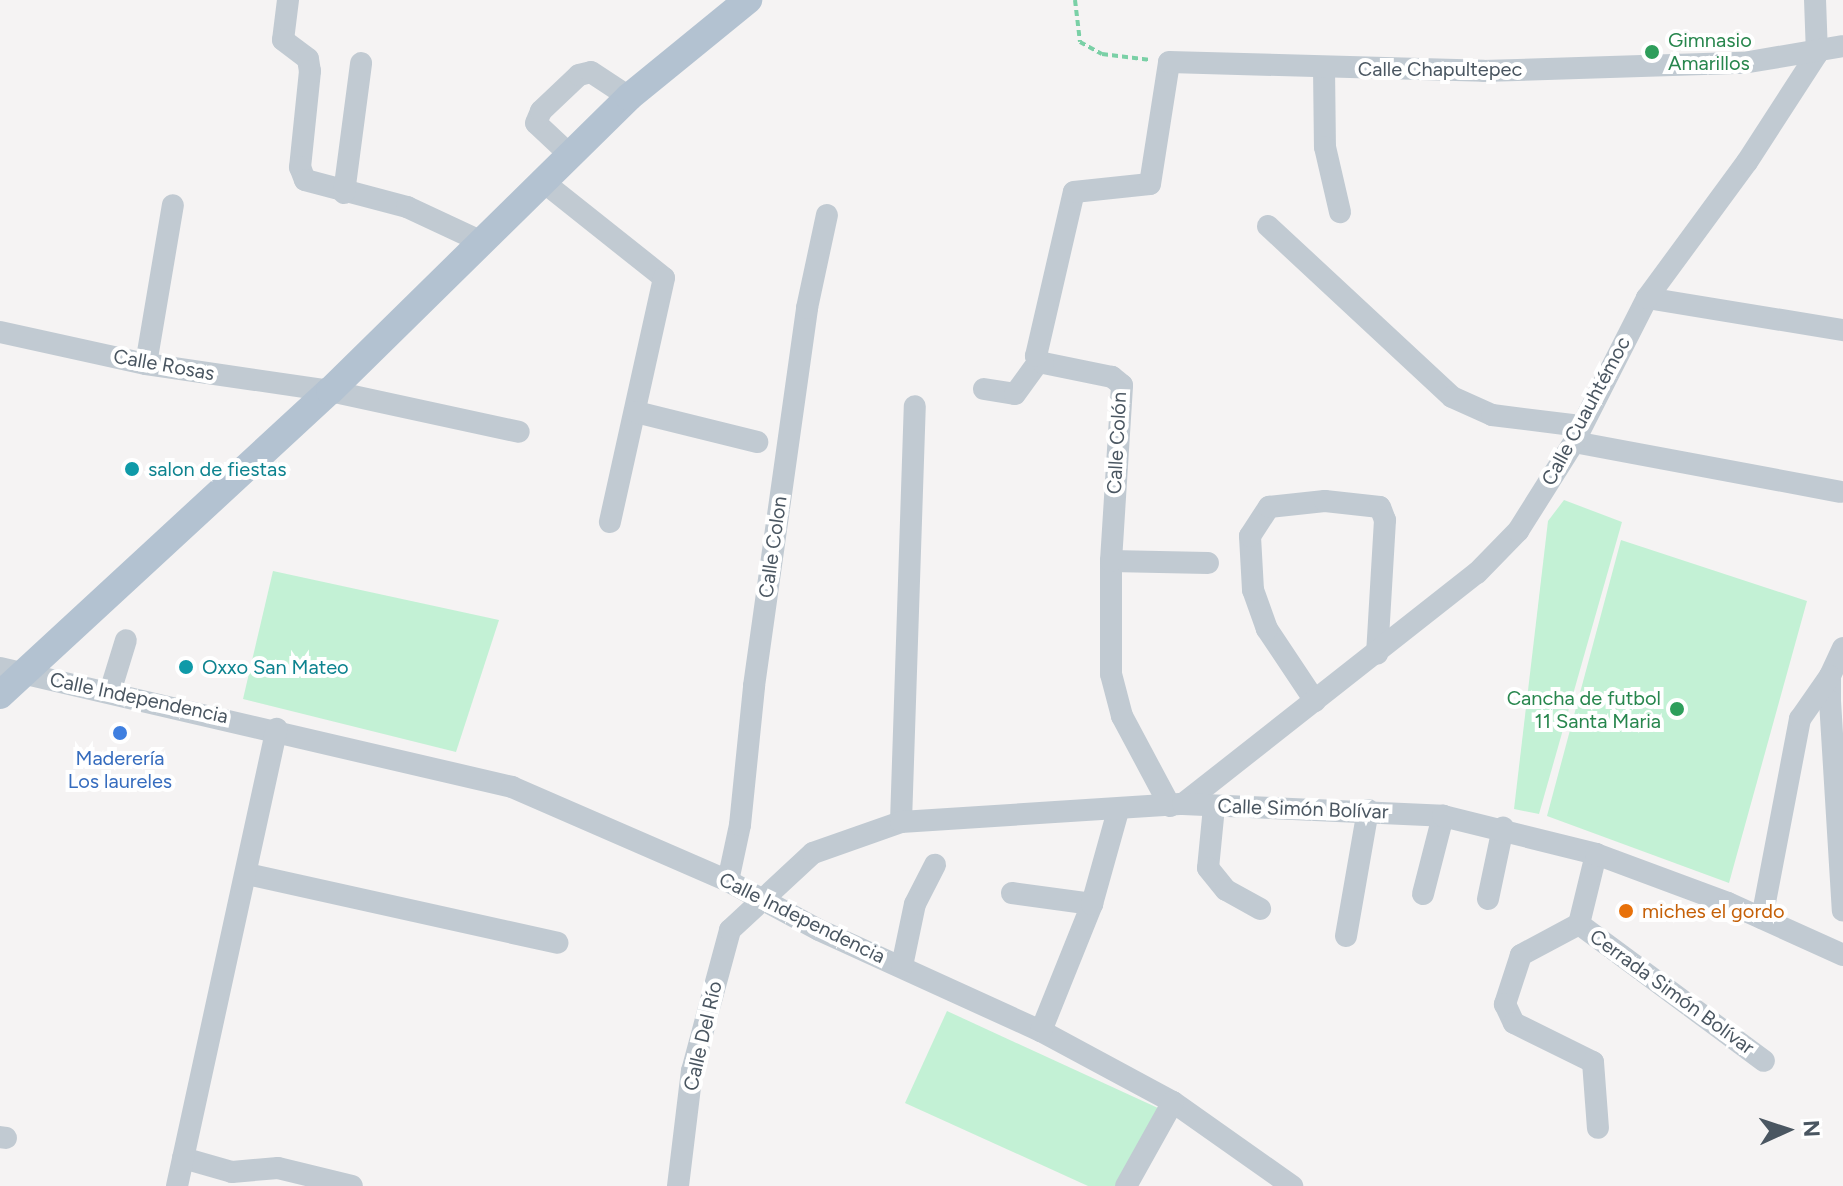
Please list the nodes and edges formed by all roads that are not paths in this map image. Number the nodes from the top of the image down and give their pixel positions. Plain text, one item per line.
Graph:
1 (288, 0) edge
2 (748, 0) edge
3 (1815, 0) edge
4 (1843, 46) edge
5 (1817, 54) junction
6 (361, 63) dead end
7 (1324, 68) junction
8 (629, 97) junction
9 (569, 154) junction
10 (541, 180) junction
11 (344, 193) junction
12 (173, 205) dead end
13 (1340, 212) dead end
14 (827, 215) dead end
15 (1268, 226) dead end
16 (480, 241) junction
17 (1647, 298) junction
18 (1843, 330) edge
19 (0, 332) edge
20 (1039, 361) junction
21 (146, 364) junction
22 (984, 389) dead end
23 (330, 391) junction
24 (915, 406) dead end
25 (636, 412) junction
26 (519, 432) dead end
27 (1577, 434) junction
28 (757, 442) dead end
29 (1840, 492) dead end
30 (610, 522) dead end
31 (1111, 561) junction
32 (1208, 563) dead end
33 (126, 640) dead end
34 (1843, 648) edge
35 (1377, 654) junction
36 (10, 670) edge
37 (1830, 676) junction
38 (110, 692) junction
39 (0, 695) edge
40 (1315, 701) junction
41 (277, 729) junction
42 (1176, 805) junction
43 (1214, 807) junction
44 (1368, 810) junction
45 (1118, 811) junction
46 (1443, 816) junction
47 (901, 822) junction
48 (1503, 828) junction
49 (1596, 854) junction
50 (935, 865) dead end
51 (247, 874) junction
52 (728, 881) junction
53 (1012, 893) dead end
54 (1423, 894) dead end
55 (760, 899) junction
56 (1488, 899) dead end
57 (1092, 904) junction
58 (1260, 909) dead end
59 (1843, 911) edge
60 (1762, 918) junction
61 (1579, 924) junction
62 (1346, 936) dead end
63 (557, 943) dead end
64 (1843, 955) edge
65 (902, 966) junction
66 (1041, 1031) junction
67 (1764, 1061) dead end
68 (1173, 1102) junction
69 (1598, 1128) dead end
70 (183, 1158) junction
71 (177, 1186) edge
72 (352, 1186) edge
73 (678, 1186) edge
74 (1126, 1186) edge
75 (1292, 1186) edge

1 - 11 street
2 - 8 main road
3 - 5 street
4 - 5 street, Calle Chapultepec
5 - 7 street, Calle Chapultepec
5 - 17 street, Calle Cuauhtémoc
6 - 11 street
7 - 13 street
7 - 20 street, Calle Chapultepec
8 - 9 main road
8 - 9 street
9 - 10 main road
10 - 16 main road
10 - 25 street
11 - 16 street
12 - 21 street
14 - 52 street, Calle Colon
15 - 27 street
16 - 23 main road
17 - 18 street
17 - 27 street, Calle Cuauhtémoc
19 - 21 street, Calle Rosas
20 - 22 street
20 - 31 street, Calle Colón
21 - 23 street, Calle Rosas
23 - 26 street, Calle Rosas
23 - 36 main road
24 - 47 street
25 - 28 street
25 - 30 street
27 - 29 street
27 - 35 street, Calle Cuauhtémoc
31 - 32 street
31 - 42 street, Calle Colón
33 - 38 street
34 - 37 street
35 - 40 street, Calle Cuauhtémoc
35 - 40 street
36 - 38 street, Calle Independencia
36 - 39 main road
37 - 59 street
37 - 60 street
38 - 41 street, Calle Independencia
40 - 42 street, Calle Cuauhtémoc
41 - 51 street
41 - 52 street, Calle Independencia
42 - 43 street, Calle Simón Bolívar
42 - 45 street, Calle Simón Bolívar
43 - 44 street, Calle Simón Bolívar
43 - 58 street
44 - 46 street, Calle Simón Bolívar
44 - 62 street
45 - 47 street, Calle Simón Bolívar
45 - 57 street
46 - 48 street, Calle Simón Bolívar
46 - 54 street
47 - 55 street, Calle Simón Bolívar
48 - 49 street, Calle Simón Bolívar
48 - 56 street
49 - 60 street, Calle Simón Bolívar
49 - 61 street, Cerrada Simón Bolívar
50 - 65 street
51 - 63 street
51 - 70 street
52 - 55 street, Calle Independencia
53 - 57 street
55 - 65 street, Calle Independencia
55 - 73 street, Calle Del Río
57 - 66 street
60 - 64 street, Calle Simón Bolívar
61 - 67 street, Cerrada Simón Bolívar
61 - 69 street, Cerrada Simón Bolívar
65 - 66 street, Calle Independencia
66 - 68 street, Calle Independencia
68 - 74 street
68 - 75 street, Calle Independencia
70 - 71 street
70 - 72 street

